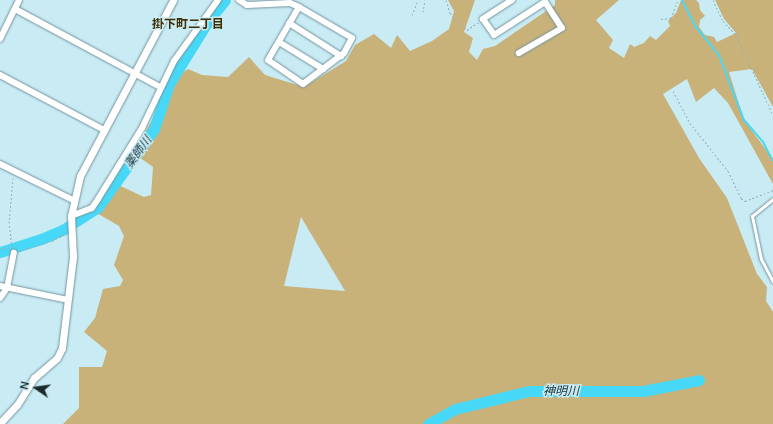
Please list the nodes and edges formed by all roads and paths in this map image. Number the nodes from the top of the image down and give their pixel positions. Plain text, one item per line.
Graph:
1 (19, 0) edge
2 (173, 0) edge
3 (208, 0) edge
4 (239, 0) edge
5 (418, 0) edge
6 (426, 0) edge
7 (446, 0) edge
8 (512, 0) edge
9 (678, 0) edge
10 (714, 0) edge
11 (545, 1) edge
12 (217, 2) edge
13 (299, 7) junction
14 (15, 9) junction
15 (423, 12) dead end
16 (412, 15) dead end
17 (661, 18) dead end
18 (483, 19) junction
19 (289, 23) junction
20 (0, 39) edge
21 (278, 42) junction
22 (519, 53) dead end
23 (341, 56) junction
24 (323, 69) junction
25 (134, 73) junction
26 (0, 75) edge
27 (160, 87) junction
28 (673, 91) dead end
29 (773, 115) edge
30 (104, 130) junction
31 (0, 164) edge
32 (14, 171) junction
33 (773, 190) edge
34 (773, 199) edge
35 (73, 200) junction
36 (71, 216) junction
37 (72, 230) junction
38 (0, 249) edge
39 (14, 253) joint
40 (773, 282) edge
41 (3, 287) edge
42 (0, 298) edge
43 (68, 300) junction
44 (1, 420) edge

1 - 14 street
2 - 25 street
3 - 12 street
4 - 13 street
5 - 16 path
6 - 15 path
7 - 18 path
8 - 18 street
9 - 17 path
10 - 29 path
11 - 18 street
11 - 22 street
12 - 27 street
13 - 19 street
13 - 23 street
14 - 20 street
14 - 25 street
19 - 21 street
19 - 23 street
21 - 24 street
21 - 24 street
23 - 24 street
25 - 27 street
25 - 30 street
26 - 30 street
27 - 36 street
28 - 33 path
30 - 35 street
31 - 32 street
32 - 35 street
32 - 38 path
34 - 40 lane
35 - 36 street
36 - 37 street
37 - 39 path
37 - 43 street
39 - 41 street
41 - 42 street
41 - 43 street
43 - 44 street

